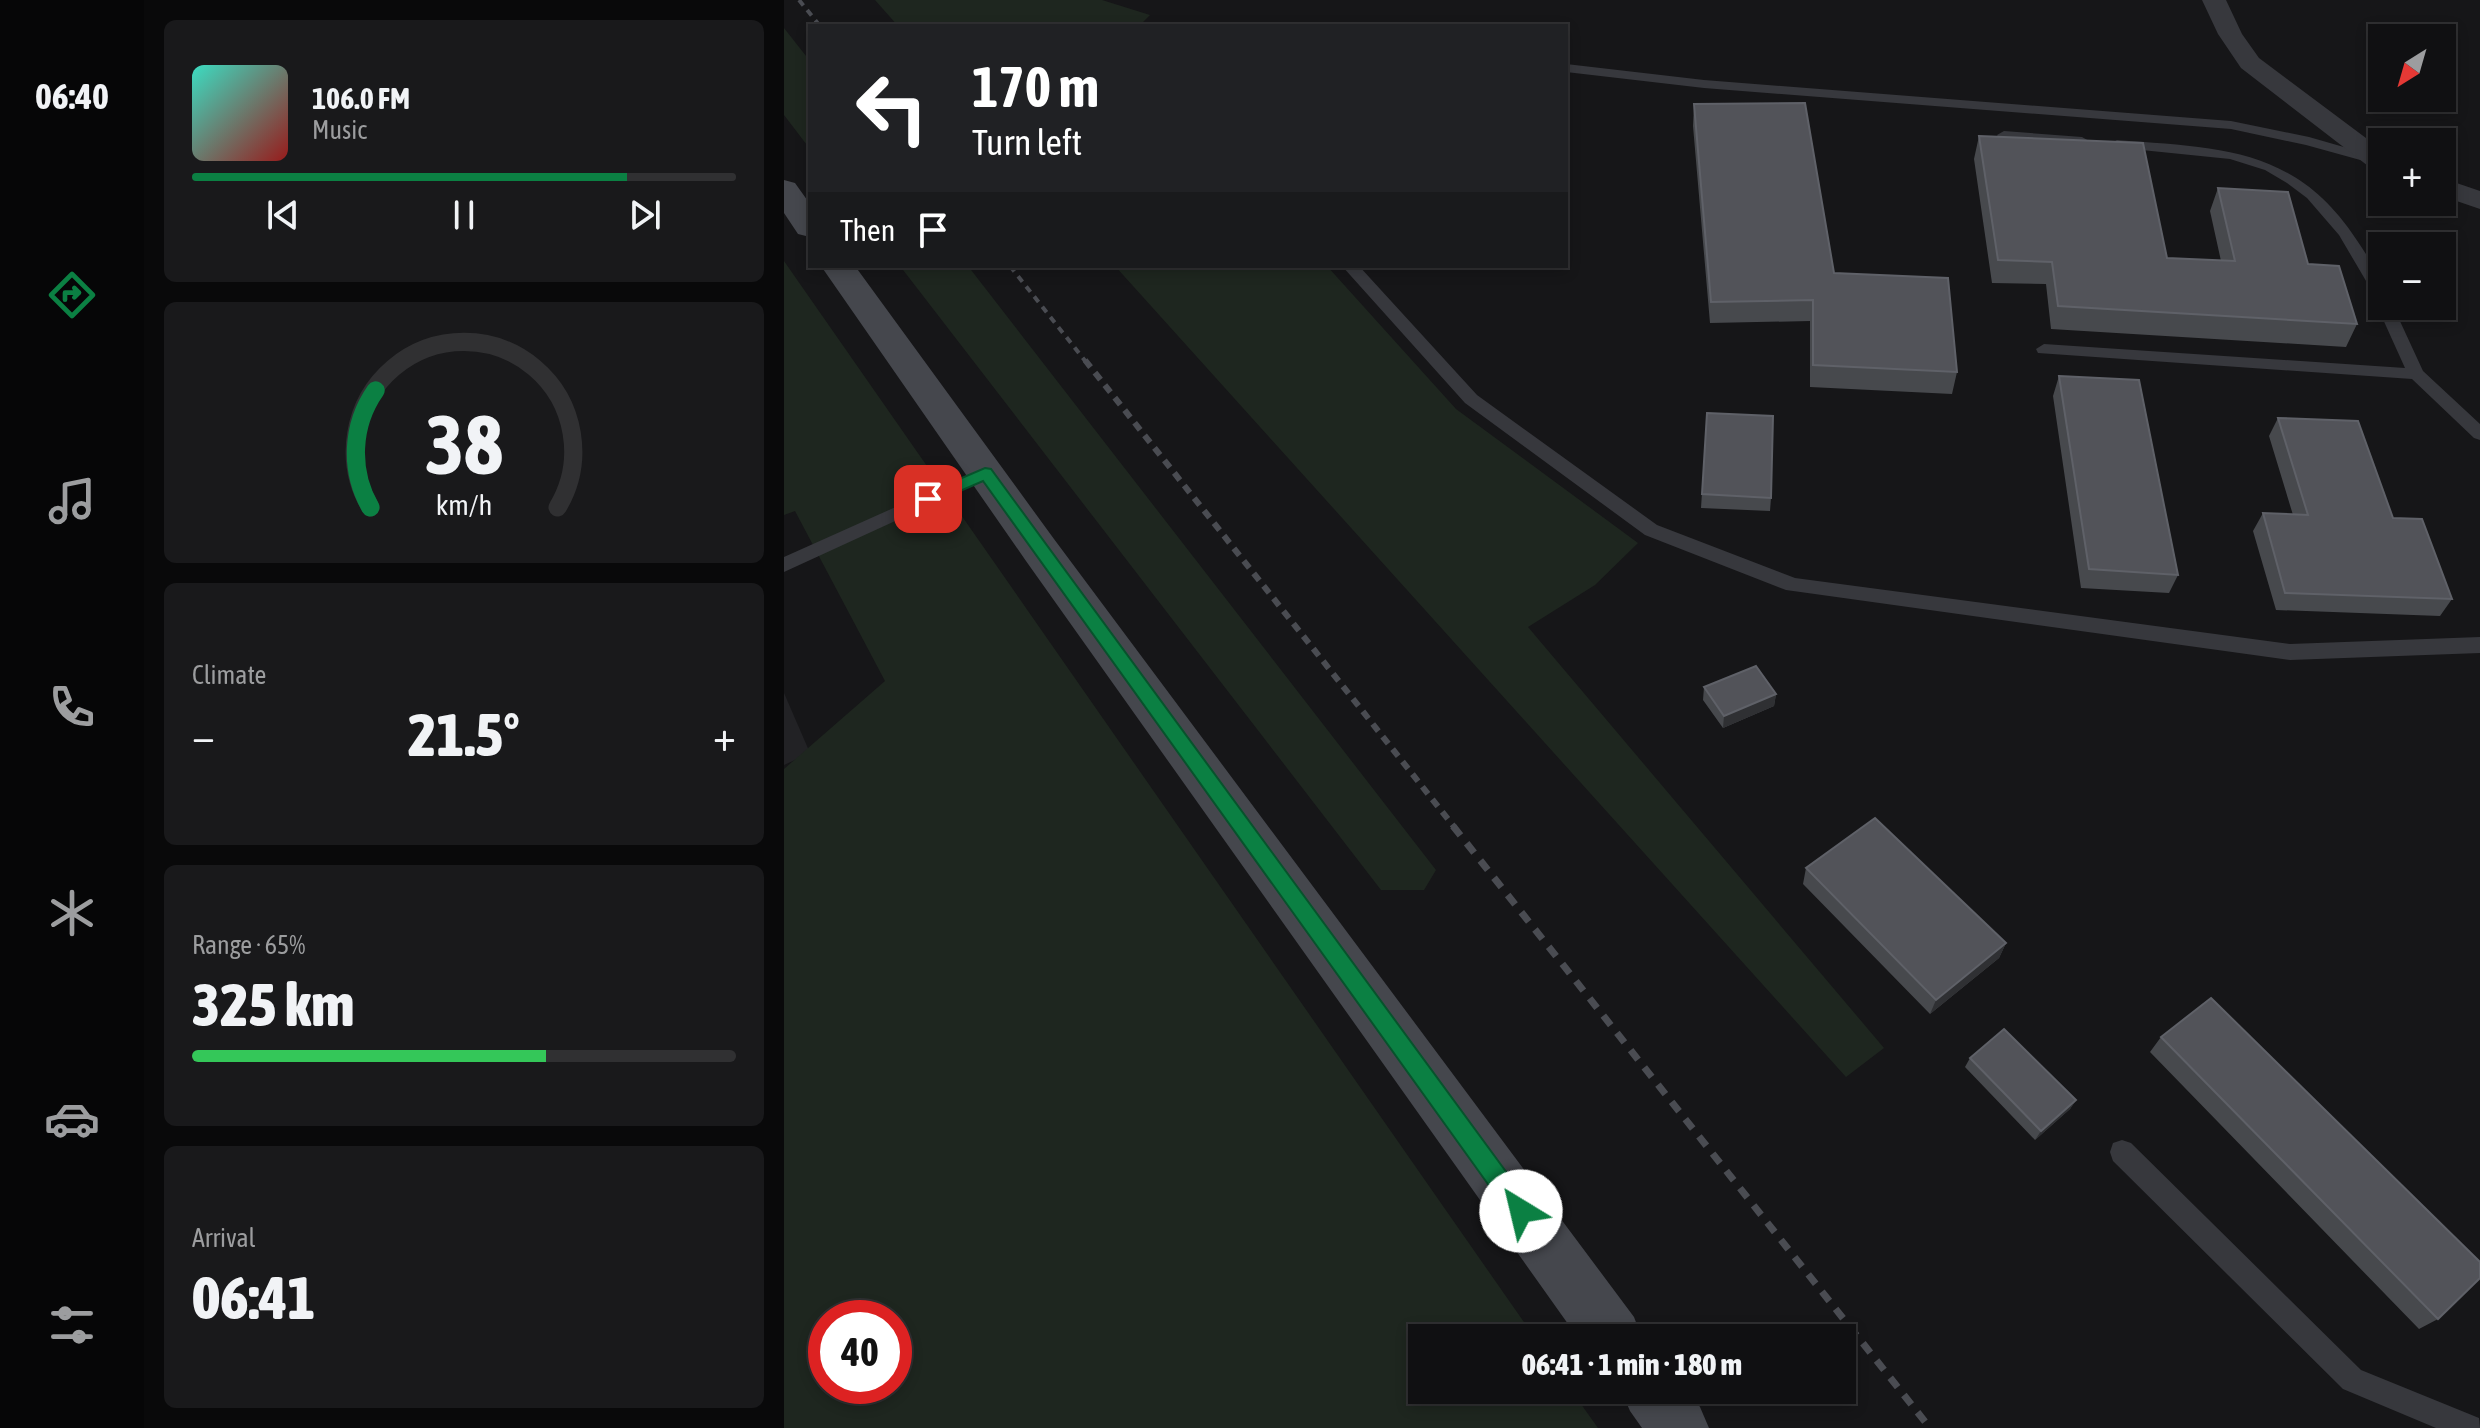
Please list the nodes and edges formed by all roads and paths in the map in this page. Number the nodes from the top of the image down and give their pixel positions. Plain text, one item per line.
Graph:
1 (2214, 0) edge
2 (1568, 68) edge
3 (2004, 135) edge
4 (2368, 153) edge
5 (2368, 159) edge
6 (784, 190) edge
7 (2456, 192) edge
8 (2480, 201) edge
9 (808, 224) edge
10 (839, 268) edge
11 (1352, 268) edge
12 (2368, 268) edge
13 (2391, 320) edge
14 (2044, 349) dead end
15 (2416, 374) junction
16 (2480, 434) edge
17 (985, 473) junction
18 (784, 565) edge
19 (2480, 645) edge
20 (2122, 1152) dead end
21 (1603, 1324) edge
22 (1661, 1404) edge
23 (1679, 1428) edge
24 (2469, 1428) edge

1 - 4 street
2 - 5 lane
3 - 12 lane
6 - 9 street
7 - 8 street
10 - 17 street
11 - 19 lane
13 - 15 lane
14 - 15 lane
15 - 16 lane
17 - 18 lane
17 - 21 street
20 - 24 lane
22 - 23 street

